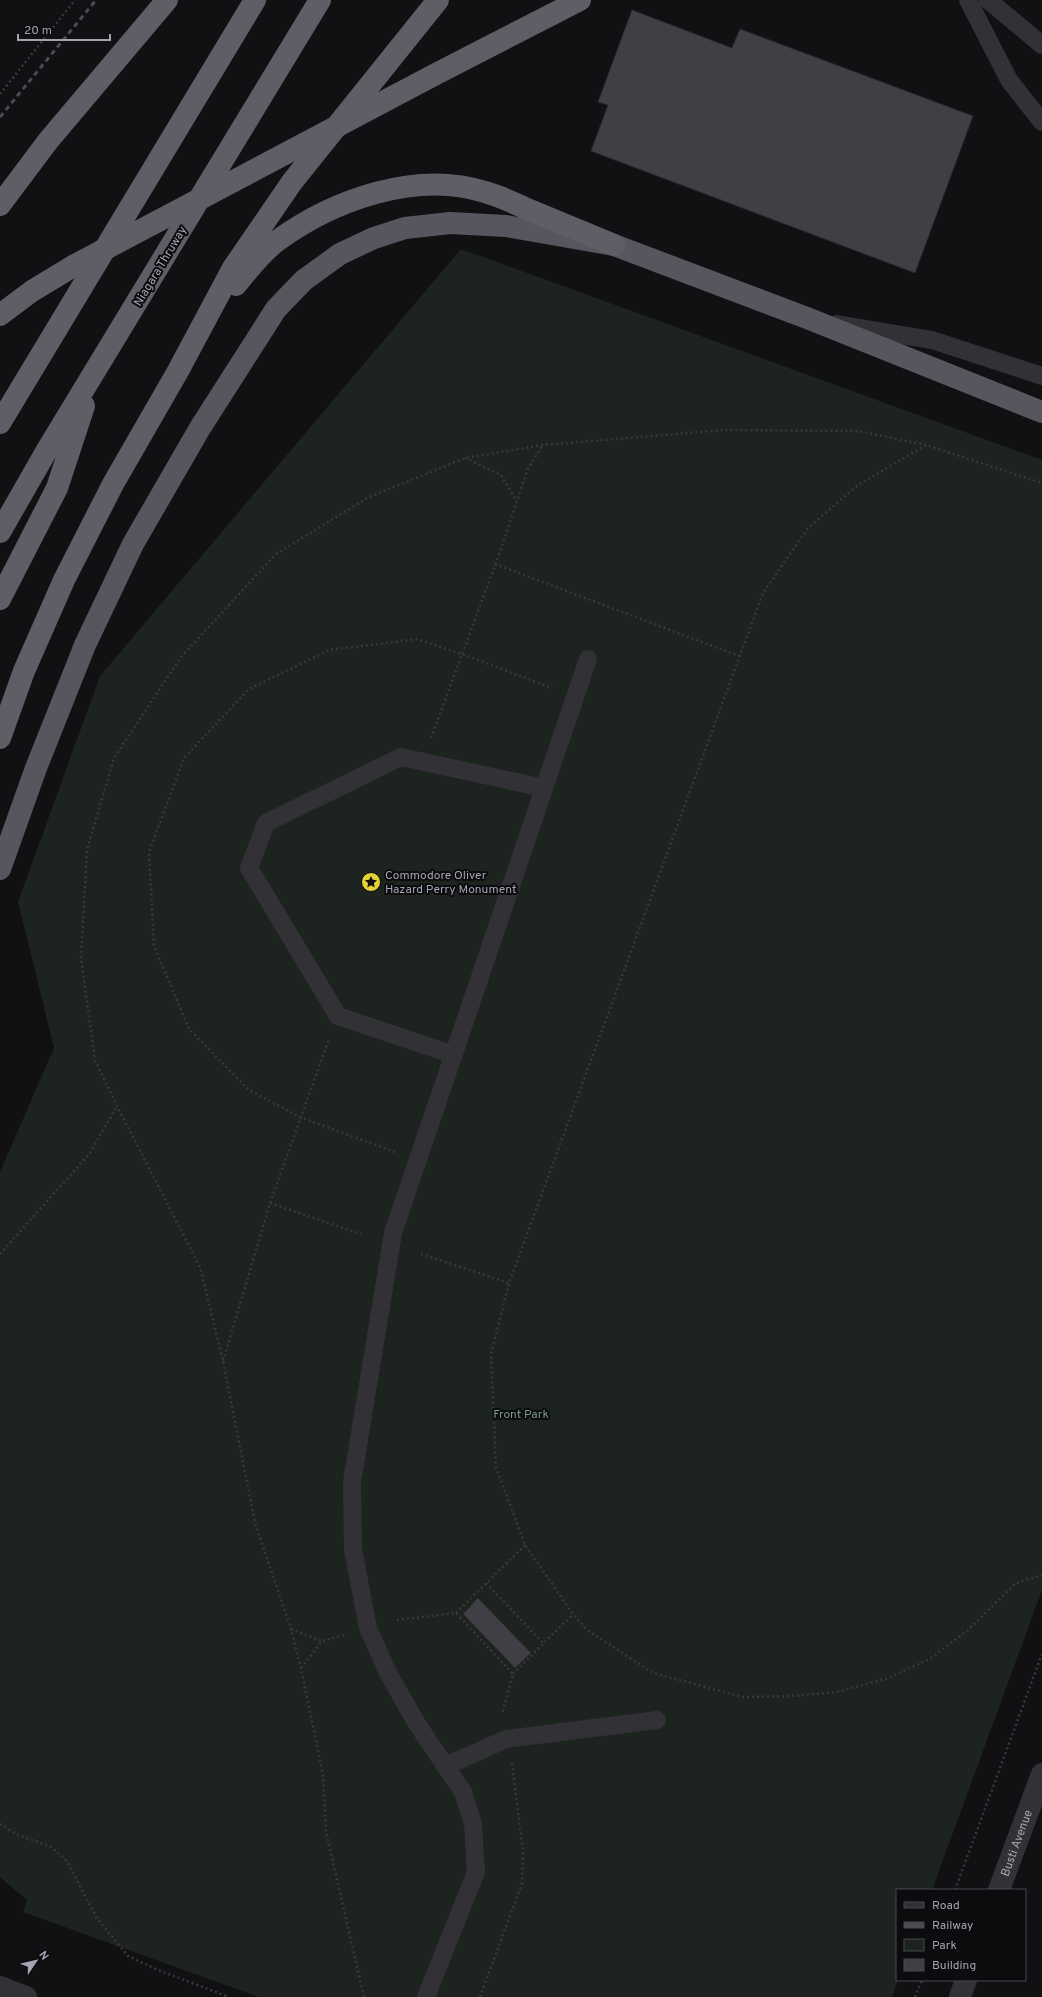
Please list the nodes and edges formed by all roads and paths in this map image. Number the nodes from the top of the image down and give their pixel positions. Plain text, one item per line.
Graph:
1 (75, 0) edge
2 (167, 0) edge
3 (255, 0) edge
4 (320, 0) edge
5 (438, 0) edge
6 (580, 0) edge
7 (968, 0) edge
8 (988, 0) edge
9 (1042, 44) edge
10 (0, 94) edge
11 (1042, 122) edge
12 (0, 205) edge
13 (614, 245) junction
14 (0, 315) edge
15 (807, 318) junction
16 (178, 371) junction
17 (95, 372) junction
18 (1042, 376) edge
19 (992, 392) junction
20 (1042, 412) edge
21 (1042, 420) edge
22 (0, 423) edge
23 (543, 445) junction
24 (926, 445) junction
25 (465, 458) junction
26 (1042, 483) edge
27 (516, 500) junction
28 (0, 532) edge
29 (495, 564) junction
30 (0, 599) edge
31 (739, 656) junction
32 (588, 659) dead end
33 (488, 664) dead end
34 (575, 696) junction
35 (0, 738) edge
36 (421, 762) junction
37 (544, 788) junction
38 (0, 869) edge
39 (338, 1016) junction
40 (454, 1055) junction
41 (117, 1106) junction
42 (318, 1125) dead end
43 (418, 1160) junction
44 (270, 1203) junction
45 (360, 1234) dead end
46 (0, 1254) edge
47 (421, 1254) dead end
48 (509, 1283) junction
49 (223, 1361) junction
50 (525, 1545) junction
51 (1042, 1575) edge
52 (486, 1583) junction
53 (456, 1613) junction
54 (573, 1614) junction
55 (398, 1620) dead end
56 (291, 1628) junction
57 (344, 1635) dead end
58 (322, 1641) junction
59 (543, 1643) junction
60 (1042, 1654) edge
61 (301, 1669) junction
62 (513, 1674) junction
63 (501, 1718) dead end
64 (657, 1720) dead end
65 (511, 1759) dead end
66 (446, 1766) junction
67 (1042, 1774) edge
68 (0, 1824) edge
69 (955, 1889) edge
70 (999, 1889) edge
71 (922, 1981) edge
72 (966, 1981) edge
73 (0, 1987) edge
74 (26, 1997) edge
75 (229, 1997) edge
76 (364, 1997) edge
77 (426, 1997) edge
78 (480, 1997) edge
79 (915, 1997) edge
80 (960, 1997) edge

1 - 10 path
2 - 12 highway
3 - 22 highway
4 - 17 highway, Niagara Thruway
5 - 16 highway
6 - 14 highway, bridge
7 - 11 lane
8 - 9 lane
13 - 15 highway
13 - 16 highway
13 - 38 highway
15 - 18 lane
15 - 19 highway
16 - 35 highway
17 - 28 highway, Niagara Thruway
17 - 30 highway
19 - 20 highway
19 - 21 lane
23 - 24 path
23 - 25 path
23 - 27 path
24 - 26 path
24 - 31 path
25 - 27 path
25 - 41 path
27 - 29 path
29 - 31 path
29 - 36 path
31 - 48 path
32 - 34 lane
33 - 34 path
34 - 37 lane
36 - 37 lane
36 - 39 lane
37 - 40 lane
39 - 40 lane
39 - 44 path
40 - 43 lane
41 - 46 path
41 - 49 path
42 - 43 path
43 - 66 lane
44 - 45 path
44 - 49 path
47 - 48 path
48 - 50 path
49 - 56 path
50 - 52 path
50 - 54 path
51 - 54 path
52 - 53 path
52 - 59 path
53 - 55 path
53 - 62 path
54 - 59 path
56 - 58 path
56 - 61 path
57 - 58 path
58 - 61 path
59 - 62 path
60 - 69 path
61 - 76 path
62 - 63 path
64 - 66 lane
65 - 78 path
66 - 77 lane
67 - 70 street, Busti Avenue
68 - 75 path
71 - 79 path
72 - 80 street
73 - 74 street

